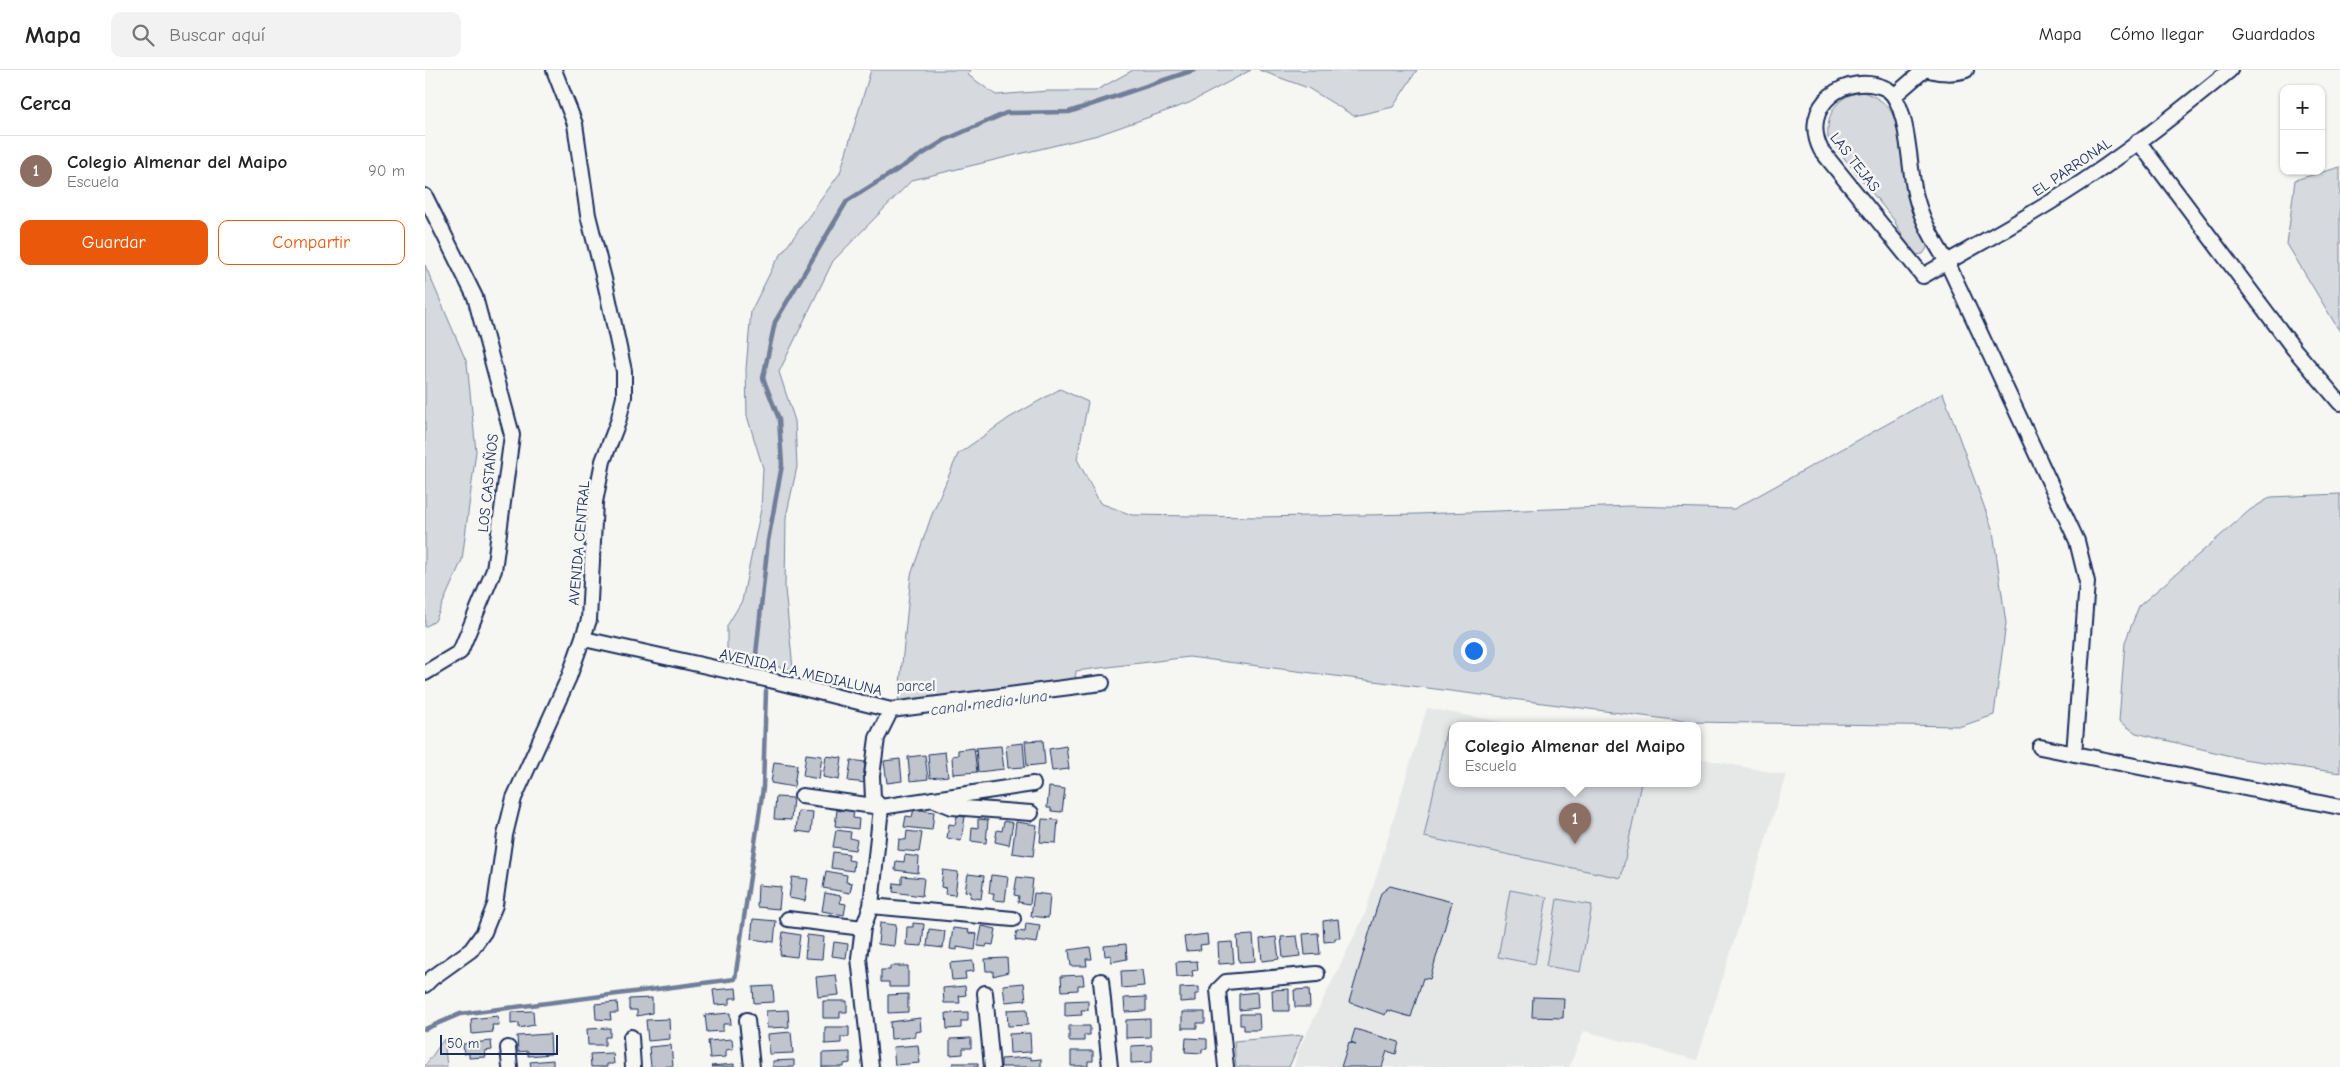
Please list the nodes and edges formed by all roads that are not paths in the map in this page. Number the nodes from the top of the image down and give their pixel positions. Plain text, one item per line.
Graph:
1 (554, 70) edge
2 (1924, 70) edge
3 (1929, 70) edge
4 (1967, 70) edge
5 (2230, 70) edge
6 (1894, 96) junction
7 (2138, 142) junction
8 (425, 196) edge
9 (1947, 262) junction
10 (1923, 276) joint
11 (2340, 404) edge
12 (584, 639) junction
13 (425, 673) edge
14 (1102, 683) dead end
15 (891, 710) junction
16 (2040, 747) dead end
17 (2074, 754) junction
18 (1033, 784) dead end
19 (802, 796) dead end
20 (931, 799) junction
21 (2340, 806) edge
22 (881, 807) junction
23 (1031, 813) dead end
24 (871, 906) junction
25 (1013, 919) dead end
26 (788, 920) dead end
27 (863, 928) junction
28 (1317, 974) dead end
29 (1101, 981) dead end
30 (425, 985) edge
31 (985, 993) dead end
32 (747, 1020) dead end
33 (631, 1037) dead end
34 (508, 1048) dead end
35 (510, 1067) edge
36 (633, 1067) edge
37 (752, 1067) edge
38 (871, 1067) edge
39 (992, 1067) edge
40 (1110, 1067) edge
41 (1226, 1067) edge

1 - 12 street, AVENIDA CENTRAL
2 - 6 street
3 - 4 street
5 - 7 street, EL PARRONAL
6 - 9 street
6 - 10 street, LAS TEJAS
7 - 9 street, EL PARRONAL
7 - 11 street
8 - 13 street, LOS CASTAÑOS
9 - 10 street, EL PARRONAL
9 - 17 street
12 - 15 street, AVENIDA LA MEDIALUNA
12 - 30 street, AVENIDA CENTRAL
14 - 15 street, AVENIDA LA MEDIALUNA
15 - 22 street
16 - 17 street
17 - 21 street
18 - 20 street
19 - 22 street
20 - 22 street
20 - 23 street
22 - 24 street
24 - 25 street
24 - 27 street
26 - 27 street
27 - 38 street
28 - 41 street
29 - 40 street
31 - 39 street
32 - 37 street
33 - 36 street
34 - 35 street

